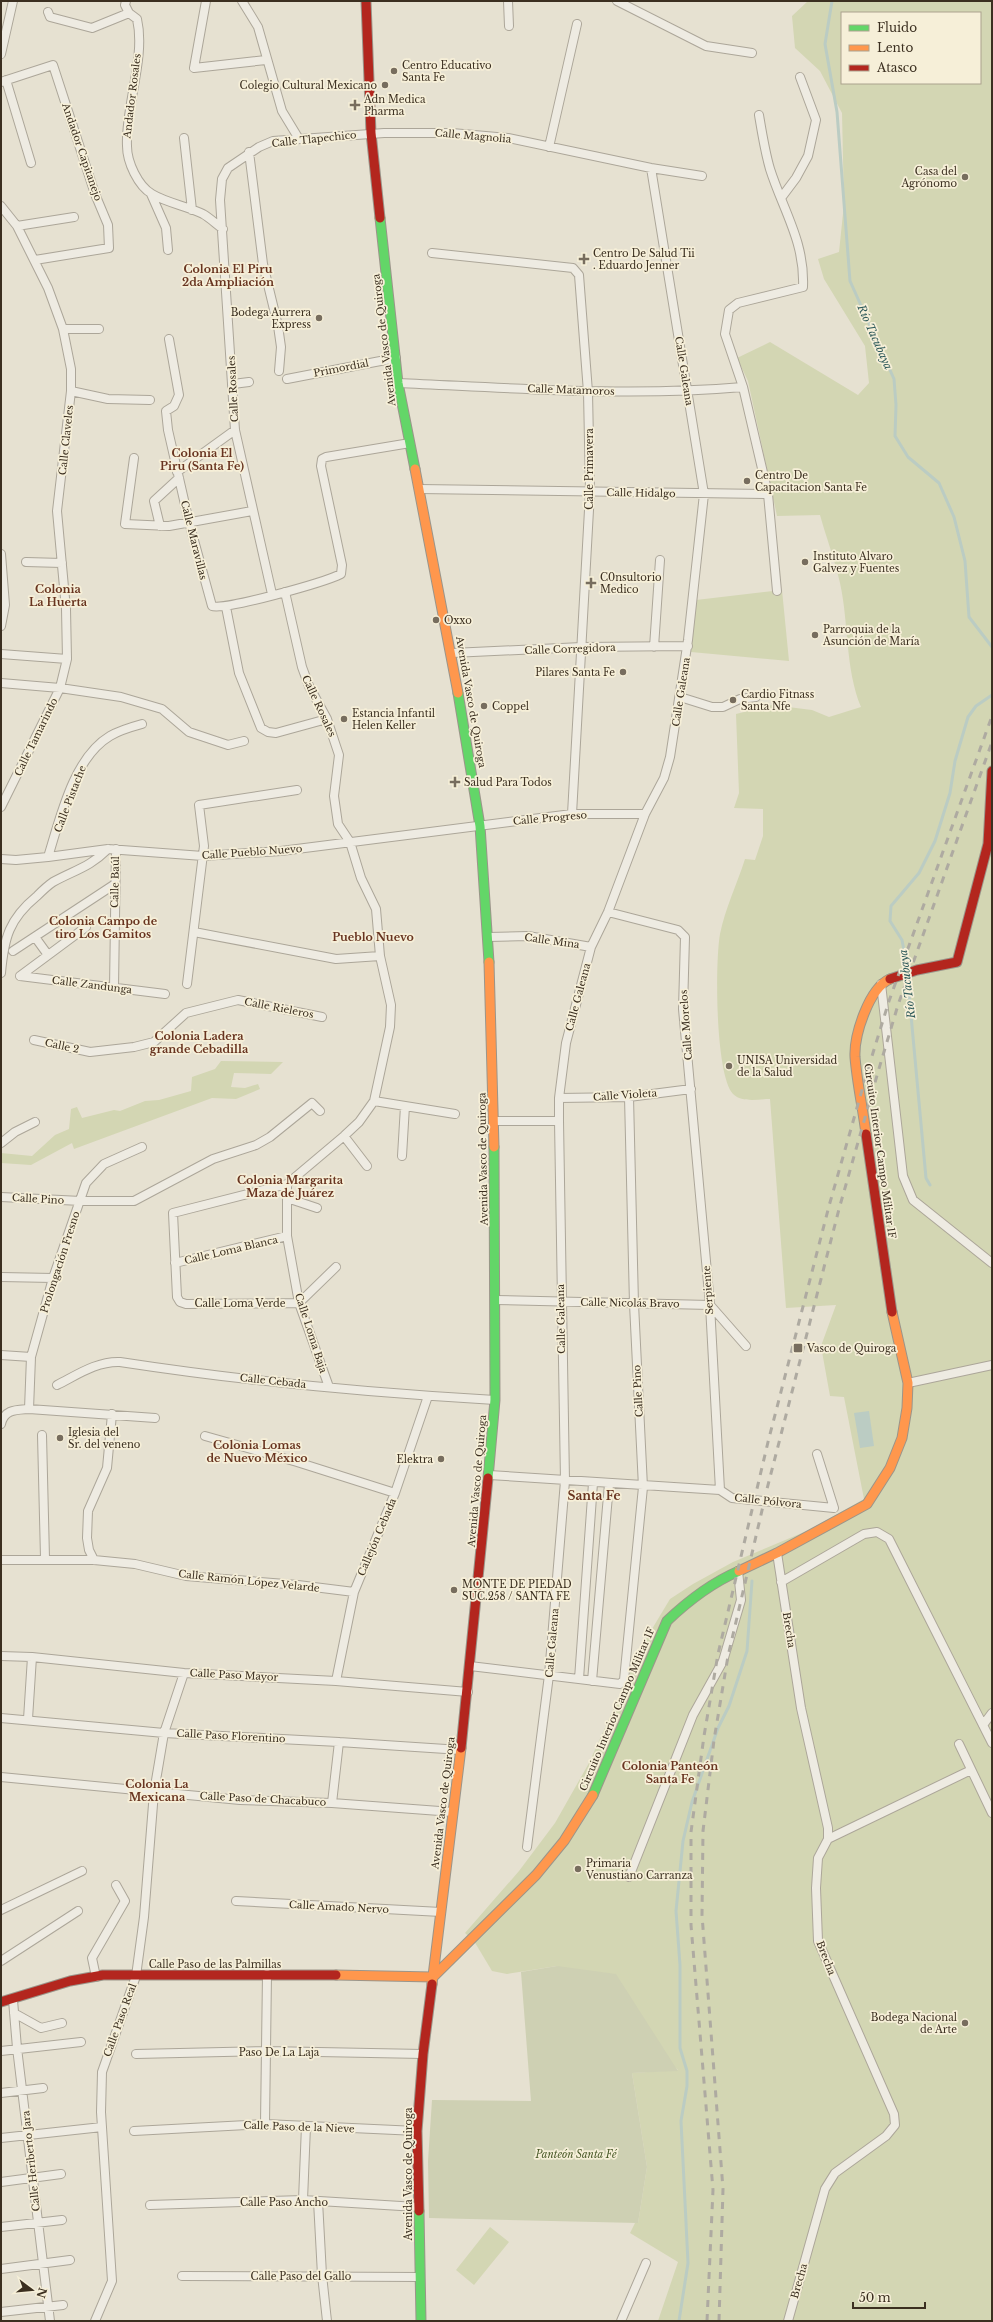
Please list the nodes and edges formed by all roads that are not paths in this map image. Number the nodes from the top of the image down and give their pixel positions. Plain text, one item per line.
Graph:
1 (13, 1) edge
2 (126, 1) edge
3 (206, 1) edge
4 (242, 1) edge
5 (366, 1) edge
6 (508, 1) edge
7 (617, 1) edge
8 (48, 12) dead end
9 (129, 13) junction
10 (577, 24) dead end
11 (509, 26) dead end
12 (752, 53) dead end
13 (1, 54) edge
14 (266, 60) junction
15 (800, 78) dead end
16 (4, 81) edge
17 (758, 115) dead end
18 (371, 134) junction
19 (184, 138) dead end
20 (300, 139) junction
21 (550, 147) junction
22 (249, 152) junction
23 (31, 163) dead end
24 (652, 168) junction
25 (702, 176) dead end
26 (222, 179) joint
27 (151, 194) junction
28 (781, 198) junction
29 (1, 206) edge
30 (192, 210) junction
31 (74, 217) dead end
32 (17, 226) junction
33 (223, 229) junction
34 (168, 250) dead end
35 (432, 253) dead end
36 (35, 260) junction
37 (63, 329) junction
38 (99, 329) dead end
39 (169, 340) dead end
40 (396, 358) junction
41 (279, 371) dead end
42 (287, 379) dead end
43 (249, 382) dead end
44 (398, 383) junction
45 (233, 384) junction
46 (743, 387) junction
47 (71, 391) junction
48 (588, 392) junction
49 (687, 392) junction
50 (150, 400) dead end
51 (235, 430) junction
52 (410, 443) junction
53 (134, 458) dead end
54 (178, 475) junction
55 (419, 489) junction
56 (590, 492) junction
57 (704, 494) junction
58 (768, 494) junction
59 (252, 511) junction
60 (189, 522) junction
61 (160, 526) junction
62 (1, 557) edge
63 (660, 560) dead end
64 (26, 562) dead end
65 (62, 563) junction
66 (778, 591) dead end
67 (285, 592) junction
68 (272, 594) junction
69 (3, 605) edge
70 (226, 607) junction
71 (1, 626) edge
72 (688, 646) junction
73 (582, 647) junction
74 (654, 647) junction
75 (452, 653) junction
76 (1, 654) edge
77 (67, 659) junction
78 (1, 683) edge
79 (60, 688) junction
80 (680, 697) junction
81 (756, 697) dead end
82 (327, 719) junction
83 (142, 724) dead end
84 (244, 741) dead end
85 (992, 771) edge
86 (296, 790) dead end
87 (1, 807) edge
88 (572, 814) junction
89 (645, 814) junction
90 (480, 826) junction
91 (350, 842) junction
92 (112, 849) junction
93 (203, 856) junction
94 (48, 858) junction
95 (1, 859) edge
96 (115, 884) junction
97 (608, 912) junction
98 (86, 927) dead end
99 (194, 932) junction
100 (3, 937) edge
101 (35, 937) junction
102 (488, 937) junction
103 (591, 947) junction
104 (13, 951) dead end
105 (48, 955) junction
106 (380, 956) junction
107 (1, 973) edge
108 (186, 984) dead end
109 (881, 984) junction
110 (114, 988) junction
111 (165, 994) dead end
112 (322, 1017) dead end
113 (34, 1040) dead end
114 (90, 1052) joint
115 (692, 1090) junction
116 (629, 1097) junction
117 (559, 1098) junction
118 (374, 1102) junction
119 (405, 1106) junction
120 (320, 1111) dead end
121 (455, 1114) dead end
122 (494, 1121) junction
123 (558, 1121) junction
124 (35, 1122) dead end
125 (344, 1136) junction
126 (1, 1143) edge
127 (142, 1146) dead end
128 (402, 1156) dead end
129 (367, 1166) dead end
130 (287, 1184) junction
131 (1, 1197) edge
132 (287, 1198) junction
133 (80, 1201) junction
134 (317, 1208) dead end
135 (287, 1236) junction
136 (175, 1263) junction
137 (992, 1263) edge
138 (336, 1267) dead end
139 (1, 1276) edge
140 (53, 1278) junction
141 (495, 1300) junction
142 (561, 1301) junction
143 (299, 1303) junction
144 (634, 1304) junction
145 (710, 1304) junction
146 (746, 1346) dead end
147 (1, 1355) edge
148 (31, 1357) junction
149 (992, 1365) edge
150 (908, 1383) junction
151 (57, 1385) dead end
152 (330, 1387) junction
153 (428, 1396) junction
154 (495, 1400) junction
155 (29, 1409) junction
156 (112, 1414) junction
157 (155, 1418) dead end
158 (2, 1420) edge
159 (42, 1435) dead end
160 (205, 1436) dead end
161 (817, 1454) dead end
162 (489, 1475) junction
163 (565, 1480) junction
164 (593, 1483) junction
165 (609, 1484) junction
166 (643, 1487) junction
167 (720, 1490) junction
168 (395, 1494) junction
169 (776, 1553) junction
170 (45, 1558) junction
171 (1, 1560) edge
172 (94, 1560) junction
173 (738, 1571) junction
174 (781, 1582) junction
175 (354, 1592) junction
176 (585, 1594) junction
177 (599, 1594) junction
178 (1, 1656) edge
179 (32, 1656) junction
180 (470, 1666) junction
181 (184, 1673) junction
182 (549, 1675) junction
183 (579, 1680) junction
184 (336, 1681) junction
185 (592, 1681) junction
186 (468, 1692) junction
187 (992, 1713) edge
188 (1, 1718) edge
189 (28, 1720) junction
190 (983, 1725) junction
191 (164, 1733) junction
192 (339, 1742) junction
193 (992, 1743) edge
194 (958, 1744) dead end
195 (461, 1750) junction
196 (971, 1770) junction
197 (1, 1777) edge
198 (154, 1792) junction
199 (332, 1803) junction
200 (453, 1812) junction
201 (992, 1813) edge
202 (828, 1839) junction
203 (527, 1847) dead end
204 (82, 1871) dead end
205 (629, 1877) dead end
206 (116, 1885) dead end
207 (236, 1901) dead end
208 (1, 1910) edge
209 (78, 1911) dead end
210 (441, 1912) junction
211 (1, 1961) edge
212 (267, 1974) junction
213 (96, 1976) junction
214 (136, 1976) junction
215 (433, 1977) junction
216 (13, 2000) junction
217 (1, 2002) edge
218 (14, 2013) junction
219 (62, 2023) dead end
220 (81, 2042) dead end
221 (17, 2048) junction
222 (1, 2050) edge
223 (266, 2051) junction
224 (136, 2054) dead end
225 (423, 2054) junction
226 (43, 2088) dead end
227 (22, 2090) junction
228 (1, 2093) edge
229 (264, 2124) junction
230 (102, 2126) junction
231 (306, 2126) junction
232 (134, 2131) dead end
233 (417, 2131) junction
234 (28, 2134) junction
235 (1, 2138) edge
236 (61, 2174) dead end
237 (33, 2178) junction
238 (1, 2182) edge
239 (303, 2200) junction
240 (318, 2201) junction
241 (150, 2205) dead end
242 (417, 2207) junction
243 (62, 2220) dead end
244 (38, 2223) junction
245 (1, 2227) edge
246 (70, 2260) dead end
247 (646, 2263) dead end
248 (42, 2264) junction
249 (1, 2269) edge
250 (322, 2275) junction
251 (182, 2276) dead end
252 (420, 2277) junction
253 (63, 2305) dead end
254 (48, 2306) junction
255 (1, 2312) edge
256 (50, 2321) edge
257 (95, 2321) edge
258 (327, 2321) edge
259 (421, 2321) edge
260 (622, 2321) edge
261 (788, 2321) edge

1 - 13 street
2 - 9 street, Andador Rosales
3 - 14 street
4 - 14 street
5 - 18 main road, Avenida Vasco de Quiroga
6 - 11 street
7 - 12 street
8 - 9 street
9 - 27 street, Andador Rosales
10 - 21 street
14 - 20 street
15 - 28 street
16 - 23 street
16 - 36 street, Andador Capitanejo
17 - 28 street
18 - 20 street, Calle Tlapechico
18 - 21 street, Calle Magnolia
18 - 40 main road, Avenida Vasco de Quiroga
19 - 30 street
20 - 22 street, Calle Tlapechico
21 - 24 street, Calle Magnolia
22 - 26 street, Calle Tlapechico
22 - 41 street
24 - 25 street, Calle Magnolia
24 - 49 street, Calle Galeana
26 - 33 street, Calle Rosales
27 - 30 street
27 - 34 street, Andador Rosales
28 - 46 street
29 - 32 street, Calle Claveles
30 - 33 street
31 - 32 street
32 - 36 street, Calle Claveles
33 - 45 street, Calle Rosales
35 - 48 street, Calle Primavera
36 - 37 street, Calle Claveles
37 - 38 street
37 - 47 street, Calle Claveles
39 - 54 street, Calle Maravillas
40 - 42 street, Primordial
40 - 44 main road, Avenida Vasco de Quiroga
43 - 45 street
44 - 48 street, Calle Matamoros
44 - 52 main road, Avenida Vasco de Quiroga
45 - 51 street, Calle Rosales
46 - 49 street, Calle Matamoros
46 - 58 street
47 - 50 street
47 - 65 street, Calle Claveles
48 - 49 street, Calle Matamoros
48 - 56 street, Calle Primavera
49 - 57 street, Calle Galeana
51 - 54 street
51 - 59 street, Calle Rosales
52 - 55 main road, Avenida Vasco de Quiroga
52 - 67 street
53 - 61 street
54 - 60 street, Calle Maravillas
54 - 61 street
55 - 56 street, Calle Hidalgo
55 - 75 main road, Avenida Vasco de Quiroga
56 - 57 street, Calle Hidalgo
56 - 73 street, Calle Primavera
57 - 58 street, Calle Hidalgo
57 - 72 street, Calle Galeana
58 - 66 street
59 - 60 street
59 - 68 street, Calle Rosales
60 - 61 street
60 - 70 street, Calle Maravillas
62 - 69 street
63 - 74 street
64 - 65 street
65 - 77 street, Calle Claveles
67 - 68 street
67 - 82 street, Calle Rosales
68 - 70 street
69 - 71 street
70 - 82 street
72 - 74 street, Calle Corregidora
72 - 80 street, Calle Galeana
73 - 74 street, Calle Corregidora
73 - 75 street, Calle Corregidora
73 - 88 street, Calle Primavera
75 - 90 main road, Avenida Vasco de Quiroga
76 - 77 street
77 - 79 street, Calle Claveles
78 - 79 street
79 - 84 street
79 - 87 street, Calle Tamarindo
80 - 81 street
80 - 89 street, Calle Galeana
82 - 91 street, Calle Rosales
83 - 94 street, Calle Pistache
85 - 109 main road
86 - 93 street
88 - 89 street, Calle Progreso
88 - 90 street, Calle Progreso
89 - 97 street, Calle Galeana
90 - 91 street, Calle Pueblo Nuevo
90 - 102 main road, Avenida Vasco de Quiroga
91 - 93 street, Calle Pueblo Nuevo
91 - 106 street, Calle Rosales
92 - 93 street, Calle Pueblo Nuevo
92 - 94 street, Calle Pueblo Nuevo
92 - 96 street, Calle Baúl
92 - 100 street
93 - 99 street
94 - 95 street, Calle Pueblo Nuevo
96 - 101 street
96 - 110 street, Calle Baúl
97 - 103 street, Calle Galeana
97 - 115 street, Calle Morelos
98 - 105 street
99 - 106 street
99 - 108 street
100 - 107 street
101 - 104 street
101 - 105 street
102 - 103 street, Calle Mina
102 - 122 main road, Avenida Vasco de Quiroga
103 - 117 street, Calle Galeana
105 - 110 street, Calle Zandunga
106 - 118 street, Calle Rosales
109 - 137 street
109 - 150 main road, Circuito Interior Campo Militar 1F
110 - 111 street, Calle Zandunga
112 - 114 street, Calle Rieleros
113 - 114 street, Calle 2
115 - 116 street, Calle Violeta
115 - 145 street, Serpiente
116 - 117 street, Calle Violeta
116 - 144 street, Calle Pino
117 - 123 street, Calle Galeana
118 - 119 street
118 - 125 street
119 - 121 street
119 - 128 street
120 - 133 street, Calle Pino
122 - 123 street
122 - 141 main road, Avenida Vasco de Quiroga
123 - 142 street, Calle Galeana
124 - 126 street
125 - 129 street
125 - 130 street
127 - 133 street, Prolongación Fresno
130 - 132 street, Calle Loma Baja
130 - 136 street
131 - 133 street, Calle Pino
132 - 134 street
132 - 135 street, Calle Loma Baja
133 - 140 street, Prolongación Fresno
135 - 136 street, Calle Loma Blanca
135 - 143 street, Calle Loma Baja
136 - 143 street, Calle Loma Verde
138 - 143 street
139 - 140 street
140 - 148 street, Prolongación Fresno
141 - 142 street, Calle Nicolás Bravo
141 - 154 main road, Avenida Vasco de Quiroga
142 - 144 street, Calle Nicolás Bravo
142 - 163 street, Calle Galeana
143 - 152 street, Calle Loma Baja
144 - 145 street, Calle Nicolás Bravo
144 - 166 street, Calle Pino
145 - 146 street
145 - 167 street, Serpiente
147 - 148 street
148 - 155 street, Prolongación Fresno
149 - 150 street
150 - 169 main road, Circuito Interior Campo Militar 1F
151 - 152 street, Calle Cebada
152 - 153 street, Calle Cebada
153 - 154 street, Calle Cebada
153 - 168 street, Callejón Cebada
154 - 162 main road, Avenida Vasco de Quiroga
155 - 156 street
155 - 158 street
156 - 157 street
156 - 172 street
159 - 170 street
160 - 168 street
161 - 167 street, Calle Pólvora
162 - 163 street, Calle Pólvora
162 - 180 main road, Avenida Vasco de Quiroga
163 - 164 street, Calle Pólvora
163 - 182 street, Calle Galeana
164 - 165 street, Calle Pólvora
164 - 176 street
165 - 166 street, Calle Pólvora
165 - 177 street
166 - 167 street, Calle Pólvora
166 - 185 street, Calle Pino
168 - 175 street, Callejón Cebada
169 - 173 main road, Circuito Interior Campo Militar 1F
169 - 174 street, Brecha
170 - 171 street, Calle Ramón López Velarde
170 - 172 street, Calle Ramón López Velarde
172 - 175 street, Calle Ramón López Velarde
173 - 205 street
173 - 215 main road, Circuito Interior Campo Militar 1F
174 - 190 street
174 - 202 street, Brecha
175 - 184 street, Callejón Cebada
176 - 177 street
176 - 183 street
177 - 185 street
178 - 179 street, Calle Paso Mayor
179 - 181 street, Calle Paso Mayor
179 - 189 street
180 - 182 street
180 - 186 main road, Avenida Vasco de Quiroga
181 - 184 street, Calle Paso Mayor
181 - 191 street, Calle Paso Real
182 - 183 street
182 - 203 street, Calle Galeana
183 - 185 street
184 - 186 street, Calle Paso Mayor
186 - 195 main road, Avenida Vasco de Quiroga
187 - 190 street
188 - 189 street, Calle Paso Florentino
189 - 191 street, Calle Paso Florentino
190 - 193 street
191 - 192 street, Calle Paso Florentino
191 - 198 street, Calle Paso Real
192 - 195 street, Calle Paso Florentino
192 - 199 street
194 - 196 street
195 - 200 main road, Avenida Vasco de Quiroga
196 - 201 street
196 - 202 street
197 - 198 street, Calle Paso de Chacabuco
198 - 199 street, Calle Paso de Chacabuco
198 - 214 street, Calle Paso Real
199 - 200 street, Calle Paso de Chacabuco
200 - 210 main road, Avenida Vasco de Quiroga
202 - 261 street, Brecha
204 - 208 street
206 - 213 street
207 - 210 street, Calle Amado Nervo
209 - 211 street
210 - 215 main road, Avenida Vasco de Quiroga
212 - 214 main road, Calle Paso de las Palmillas
212 - 215 main road, Calle Paso de las Palmillas
212 - 223 street
213 - 214 main road, Calle Paso de las Palmillas
213 - 216 main road, Calle Paso de las Palmillas
214 - 230 street, Calle Paso Real
215 - 225 main road, Avenida Vasco de Quiroga
216 - 217 main road, Calle Paso de las Palmillas
216 - 218 street, Calle Heriberto Jara
218 - 219 street
218 - 221 street, Calle Heriberto Jara
220 - 221 street
221 - 222 street
221 - 227 street, Calle Heriberto Jara
223 - 224 street, Paso De La Laja
223 - 225 street, Paso De La Laja
223 - 229 street
225 - 233 main road, Avenida Vasco de Quiroga
226 - 227 street
227 - 228 street
227 - 234 street, Calle Heriberto Jara
229 - 231 street, Calle Paso de la Nieve
229 - 232 street, Calle Paso de la Nieve
230 - 234 street
230 - 257 street, Calle Paso Real
231 - 233 street, Calle Paso de la Nieve
231 - 239 street
233 - 242 main road, Avenida Vasco de Quiroga
234 - 235 street
234 - 237 street, Calle Heriberto Jara
236 - 237 street
237 - 238 street
237 - 244 street, Calle Heriberto Jara
239 - 240 street, Calle Paso Ancho
239 - 241 street, Calle Paso Ancho
240 - 242 street, Calle Paso Ancho
240 - 250 street
242 - 252 main road, Avenida Vasco de Quiroga
243 - 244 street
244 - 245 street
244 - 248 street, Calle Heriberto Jara
246 - 248 street
247 - 260 street
248 - 249 street
248 - 254 street, Calle Heriberto Jara
250 - 251 street, Calle Paso del Gallo
250 - 252 street, Calle Paso del Gallo
250 - 258 street
252 - 259 main road, Avenida Vasco de Quiroga
253 - 254 street
254 - 255 street
254 - 256 street, Calle Heriberto Jara

